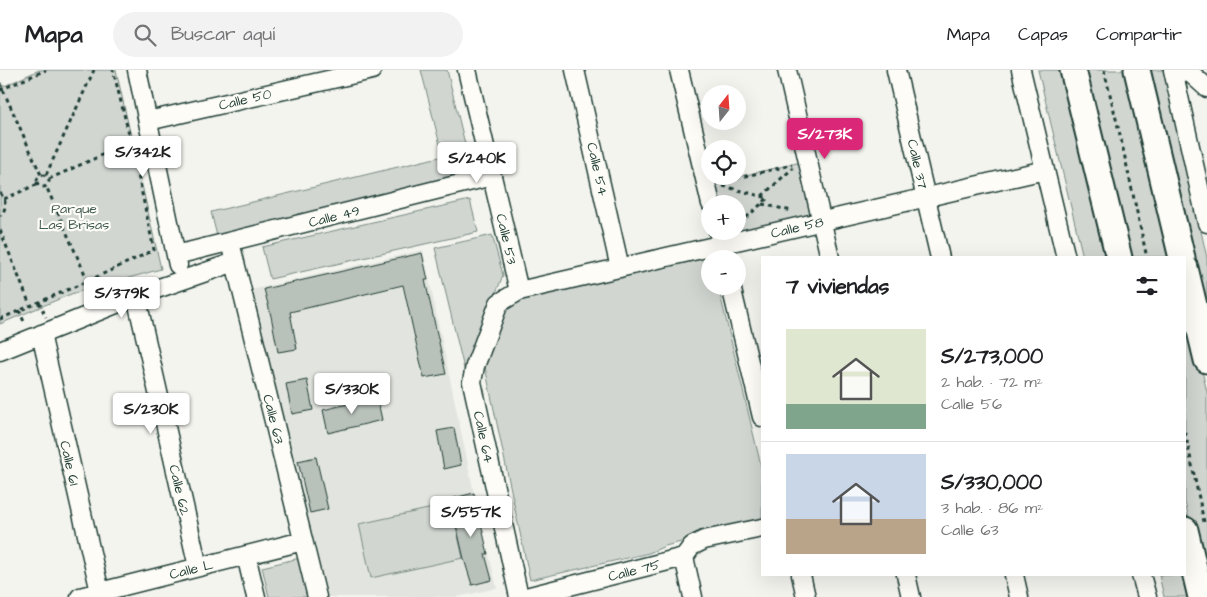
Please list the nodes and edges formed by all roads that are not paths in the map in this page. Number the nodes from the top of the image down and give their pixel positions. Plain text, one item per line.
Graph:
1 (137, 70) edge
2 (369, 70) edge
3 (467, 70) edge
4 (575, 70) edge
5 (679, 70) edge
6 (787, 70) edge
7 (896, 70) edge
8 (1021, 70) edge
9 (1073, 70) edge
10 (1137, 70) edge
11 (1174, 70) edge
12 (1187, 70) edge
13 (1207, 88) edge
14 (149, 127) junction
15 (1045, 170) junction
16 (492, 176) junction
17 (709, 195) edge
18 (926, 197) junction
19 (822, 221) junction
20 (1207, 223) edge
21 (230, 242) junction
22 (721, 245) edge
23 (176, 255) junction
24 (830, 256) edge
25 (940, 256) edge
26 (1066, 256) edge
27 (1119, 256) edge
28 (1182, 256) edge
29 (235, 262) junction
30 (620, 268) junction
31 (1186, 272) edge
32 (181, 279) junction
33 (519, 291) junction
34 (733, 295) edge
35 (136, 296) junction
36 (41, 334) junction
37 (0, 351) edge
38 (1207, 360) edge
39 (761, 413) edge
40 (1195, 527) edge
41 (761, 528) edge
42 (303, 541) junction
43 (246, 555) junction
44 (684, 557) junction
45 (198, 567) junction
46 (801, 576) edge
47 (906, 576) edge
48 (1014, 576) edge
49 (1141, 576) edge
50 (100, 592) junction
51 (80, 597) edge
52 (256, 597) edge
53 (317, 597) edge
54 (519, 597) edge
55 (526, 597) edge
56 (693, 597) edge
57 (806, 597) edge
58 (911, 597) edge
59 (1019, 597) edge
60 (1146, 597) edge
61 (1201, 597) edge

1 - 14 street
2 - 14 street, Calle 50
3 - 16 street, Calle 53
4 - 30 street, Calle 54
5 - 17 street
6 - 19 street
7 - 18 street, Calle 37
8 - 15 street
9 - 27 main road
10 - 28 main road
11 - 20 street
12 - 13 street
14 - 23 street
15 - 18 street, Calle 58
15 - 26 street
16 - 21 street, Calle 49
16 - 33 street, Calle 53
18 - 19 street, Calle 58
18 - 25 street, Calle 37
19 - 22 street, Calle 58
19 - 24 street
21 - 23 street, Calle 49
21 - 29 street, Calle 63
22 - 30 street, Calle 58
23 - 32 street
29 - 32 street
29 - 42 street, Calle 63
30 - 33 street, Calle 58
31 - 38 main road
32 - 35 street
33 - 54 street, Calle 64
34 - 39 street
35 - 36 street
35 - 45 street, Calle 62
36 - 37 street
36 - 50 street, Calle 61
40 - 61 main road
41 - 44 street
42 - 43 street, Calle L
42 - 53 street, Calle 63
43 - 45 street, Calle L
43 - 52 street
44 - 55 street, Calle 75
44 - 56 street
45 - 50 street, Calle L
46 - 57 street
47 - 58 street
48 - 59 street
49 - 60 street
50 - 51 street, Calle L

